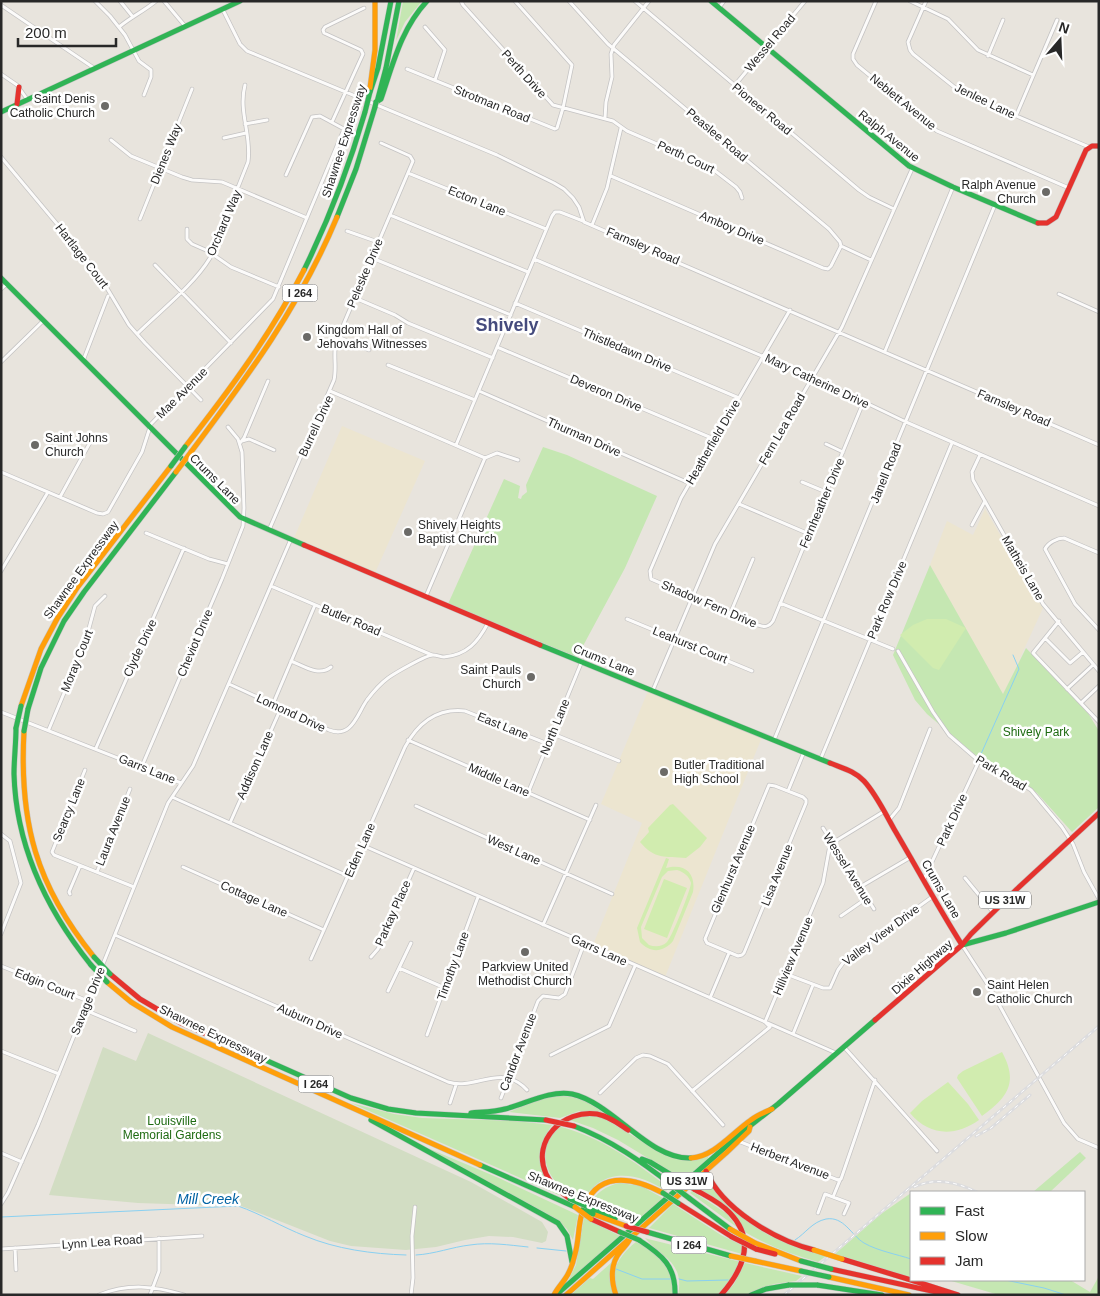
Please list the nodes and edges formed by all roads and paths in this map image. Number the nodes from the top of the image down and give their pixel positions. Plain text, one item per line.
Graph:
1 (95, 1) edge
2 (120, 1) edge
3 (164, 1) edge
4 (240, 1) edge
5 (375, 1) edge
6 (391, 1) edge
7 (399, 1) edge
8 (427, 1) edge
9 (461, 1) edge
10 (515, 1) edge
11 (569, 1) edge
12 (635, 1) edge
13 (649, 1) edge
14 (712, 1) edge
15 (724, 1) edge
16 (805, 1) edge
17 (876, 1) edge
18 (910, 1) edge
19 (926, 1) edge
20 (153, 2) edge
21 (1, 5) edge
22 (923, 7) junction
23 (364, 8) dead end
24 (643, 8) junction
25 (719, 8) junction
26 (223, 10) junction
27 (133, 17) junction
28 (1004, 20) dead end
29 (1057, 20) dead end
30 (119, 27) junction
31 (186, 27) junction
32 (425, 27) dead end
33 (766, 47) junction
34 (613, 48) junction
35 (134, 50) junction
36 (988, 56) junction
37 (94, 69) junction
38 (407, 69) dead end
39 (1, 74) edge
40 (1033, 75) junction
41 (435, 80) junction
42 (245, 85) dead end
43 (734, 85) junction
44 (19, 87) junction
45 (192, 89) dead end
46 (370, 92) junction
47 (345, 93) junction
48 (144, 95) dead end
49 (28, 99) junction
50 (376, 102) junction
51 (17, 104) junction
52 (563, 108) junction
53 (1, 112) edge
54 (1016, 116) junction
55 (605, 118) junction
56 (267, 120) dead end
57 (332, 122) junction
58 (244, 124) junction
59 (621, 128) junction
60 (246, 134) junction
61 (224, 138) dead end
62 (112, 140) dead end
63 (381, 143) dead end
64 (1099, 146) edge
65 (1089, 147) junction
66 (1, 157) edge
67 (912, 168) junction
68 (160, 169) junction
69 (408, 172) junction
70 (286, 175) dead end
71 (610, 176) junction
72 (953, 188) junction
73 (1070, 188) junction
74 (238, 189) junction
75 (742, 198) dead end
76 (995, 205) junction
77 (894, 209) junction
78 (390, 215) junction
79 (308, 218) junction
80 (140, 219) dead end
81 (584, 222) junction
82 (592, 225) junction
83 (187, 229) dead end
84 (546, 229) junction
85 (347, 231) dead end
86 (378, 242) junction
87 (841, 246) junction
88 (211, 254) junction
89 (372, 258) junction
90 (534, 259) junction
91 (872, 260) junction
92 (155, 265) dead end
93 (528, 272) junction
94 (1, 278) edge
95 (7, 284) junction
96 (278, 287) junction
97 (1, 289) edge
98 (181, 292) junction
99 (1059, 294) dead end
100 (108, 296) dead end
101 (355, 298) junction
102 (516, 303) junction
103 (790, 310) junction
104 (1099, 312) edge
105 (510, 315) junction
106 (43, 321) junction
107 (839, 331) junction
108 (137, 334) junction
109 (338, 337) junction
110 (231, 343) junction
111 (497, 347) junction
112 (369, 350) dead end
113 (885, 351) junction
114 (763, 356) junction
115 (492, 358) junction
116 (83, 361) junction
117 (1, 362) edge
118 (388, 365) dead end
119 (926, 370) junction
120 (812, 378) junction
121 (268, 381) dead end
122 (188, 387) junction
123 (330, 391) junction
124 (478, 391) junction
125 (739, 398) junction
126 (201, 400) dead end
127 (475, 400) junction
128 (863, 403) junction
129 (906, 422) junction
130 (228, 426) dead end
131 (149, 427) junction
132 (92, 439) dead end
133 (714, 440) junction
134 (952, 442) junction
135 (240, 443) junction
136 (826, 444) dead end
137 (1099, 444) edge
138 (456, 445) junction
139 (274, 450) dead end
140 (843, 452) junction
141 (980, 455) junction
142 (485, 458) junction
143 (518, 460) dead end
144 (1, 472) edge
145 (802, 482) dead end
146 (689, 483) junction
147 (48, 492) junction
148 (826, 492) junction
149 (60, 497) junction
150 (985, 500) junction
151 (739, 504) junction
152 (1099, 506) edge
153 (244, 508) junction
154 (234, 513) junction
155 (244, 519) junction
156 (972, 525) dead end
157 (269, 530) junction
158 (146, 533) dead end
159 (809, 534) junction
160 (291, 539) junction
161 (184, 548) junction
162 (1099, 553) edge
163 (753, 559) dead end
164 (228, 564) junction
165 (1, 571) edge
166 (650, 578) joint
167 (270, 586) junction
168 (106, 596) dead end
169 (426, 596) junction
170 (692, 598) junction
171 (780, 603) junction
172 (315, 605) junction
173 (730, 614) junction
174 (627, 619) dead end
175 (824, 621) junction
176 (1059, 622) junction
177 (488, 623) junction
178 (769, 626) joint
179 (1099, 630) edge
180 (675, 638) junction
181 (1045, 638) junction
182 (870, 640) junction
183 (893, 649) dead end
184 (898, 651) dead end
185 (1083, 652) junction
186 (432, 655) junction
187 (291, 661) junction
188 (582, 661) junction
189 (1094, 665) junction
190 (331, 666) dead end
191 (752, 671) dead end
192 (1099, 671) edge
193 (228, 684) junction
194 (1099, 686) edge
195 (1067, 689) junction
196 (653, 690) junction
197 (1080, 703) junction
198 (273, 704) junction
199 (281, 708) junction
200 (1, 712) edge
201 (1099, 722) edge
202 (49, 729) junction
203 (930, 729) dead end
204 (553, 734) junction
205 (408, 740) junction
206 (774, 740) junction
207 (548, 744) junction
208 (96, 748) junction
209 (804, 752) junction
210 (821, 758) junction
211 (619, 761) dead end
212 (979, 761) junction
213 (142, 766) junction
214 (85, 770) dead end
215 (181, 782) junction
216 (130, 789) dead end
217 (788, 791) junction
218 (528, 792) junction
219 (172, 797) junction
220 (596, 805) dead end
221 (416, 806) dead end
222 (884, 812) junction
223 (1099, 813) edge
224 (590, 820) junction
225 (888, 820) junction
226 (230, 822) junction
227 (823, 828) dead end
228 (1, 834) edge
229 (1070, 839) junction
230 (833, 844) junction
231 (362, 845) junction
232 (911, 857) junction
233 (80, 866) junction
234 (183, 867) dead end
235 (414, 868) junction
236 (96, 872) junction
237 (566, 873) junction
238 (348, 876) junction
239 (965, 878) dead end
240 (924, 880) junction
241 (134, 887) junction
242 (860, 887) junction
243 (70, 894) dead end
244 (612, 894) dead end
245 (478, 897) junction
246 (932, 897) junction
247 (867, 898) junction
248 (1099, 901) edge
249 (874, 909) dead end
250 (993, 912) junction
251 (841, 916) dead end
252 (542, 925) junction
253 (324, 930) junction
254 (2, 931) edge
255 (115, 935) junction
256 (410, 943) dead end
257 (584, 944) junction
258 (962, 945) junction
259 (729, 953) junction
260 (371, 957) dead end
261 (312, 959) dead end
262 (1, 966) edge
263 (635, 966) junction
264 (399, 968) junction
265 (786, 974) junction
266 (813, 985) junction
267 (445, 988) junction
268 (388, 991) dead end
269 (710, 998) junction
270 (88, 1001) junction
271 (85, 1010) junction
272 (765, 1022) junction
273 (135, 1031) dead end
274 (427, 1034) dead end
275 (793, 1034) junction
276 (844, 1046) junction
277 (1, 1051) edge
278 (836, 1053) junction
279 (551, 1055) dead end
280 (59, 1074) junction
281 (509, 1079) junction
282 (875, 1080) junction
283 (456, 1085) junction
284 (527, 1090) dead end
285 (692, 1091) junction
286 (600, 1093) dead end
287 (501, 1098) dead end
288 (450, 1104) dead end
289 (772, 1109) junction
290 (362, 1113) junction
291 (448, 1114) junction
292 (723, 1125) dead end
293 (750, 1128) junction
294 (644, 1138) junction
295 (738, 1141) junction
296 (1099, 1148) edge
297 (937, 1151) dead end
298 (1, 1153) edge
299 (638, 1158) junction
300 (22, 1162) junction
301 (706, 1171) junction
302 (840, 1179) junction
303 (833, 1197) junction
304 (569, 1201) junction
305 (1, 1204) edge
306 (415, 1207) dead end
307 (818, 1213) dead end
308 (593, 1214) junction
309 (844, 1214) dead end
310 (202, 1236) dead end
311 (159, 1238) junction
312 (630, 1240) junction
313 (755, 1246) junction
314 (15, 1248) junction
315 (1, 1249) edge
316 (572, 1262) junction
317 (16, 1270) dead end
318 (910, 1280) edge
319 (914, 1281) edge
320 (154, 1287) junction
321 (99, 1295) edge
322 (150, 1295) edge
323 (184, 1295) edge
324 (411, 1295) edge
325 (555, 1295) edge
326 (566, 1295) edge
327 (616, 1295) edge
328 (675, 1295) edge
329 (720, 1295) edge
330 (751, 1295) edge
331 (882, 1295) edge
332 (910, 1295) edge
333 (950, 1295) edge
334 (958, 1295) edge

1 - 30 street
2 - 27 street
3 - 31 street
4 - 26 main road
5 - 46 main road
6 - 46 main road, Shawnee Expressway / I 264
7 - 50 main road, Shawnee Expressway / I 264
8 - 50 main road
9 - 52 street, Perth Drive
10 - 52 street
11 - 34 street, Peaslee Road
12 - 24 street, Pioneer Road
13 - 24 street
14 - 25 main road, Ralph Avenue
15 - 25 street
16 - 33 street, Wessel Road
17 - 73 street, Neblett Avenue
18 - 22 street
19 - 22 street, Jenlee Lane
20 - 27 street
21 - 37 street
22 - 36 street
22 - 54 street, Jenlee Lane
23 - 47 street
24 - 34 street
24 - 43 street, Pioneer Road
25 - 33 main road, Ralph Avenue
26 - 31 main road
26 - 47 street
27 - 30 street
28 - 36 street
29 - 40 street
30 - 35 street
31 - 35 main road
32 - 41 street
33 - 43 street, Wessel Road
33 - 67 main road, Ralph Avenue
34 - 55 street
34 - 87 street, Peaslee Road
35 - 37 main road
35 - 48 street
36 - 40 street
37 - 49 main road
38 - 41 street, Strotman Road
39 - 44 street
40 - 54 street
41 - 52 street, Strotman Road
42 - 58 street, Orchard Way
43 - 77 street, Pioneer Road
44 - 49 street
44 - 51 main road
45 - 68 street, Dienes Way
46 - 290 main road, Shawnee Expressway / I 264, bridge
47 - 57 street
47 - 81 street
49 - 51 main road
50 - 291 main road, Shawnee Expressway / I 264, bridge
51 - 53 main road
52 - 55 street, Perth Drive
54 - 65 street, Jenlee Lane
55 - 59 street, Perth Court
56 - 58 street
57 - 70 street
57 - 79 street, Mae Avenue
58 - 60 street, Orchard Way
59 - 71 street
59 - 75 street, Perth Court
60 - 61 street
60 - 74 street, Orchard Way
62 - 68 street
63 - 69 street, Peleske Drive
64 - 65 main road
65 - 73 main road, Ralph Avenue
66 - 108 street, Hartlage Court
67 - 72 main road, Ralph Avenue
67 - 77 street, Fern Lea Road
68 - 74 street
68 - 80 street, Dienes Way
69 - 78 street, Peleske Drive
69 - 84 street, Ecton Lane
71 - 82 street
71 - 87 street, Amboy Drive
72 - 76 main road, Ralph Avenue
72 - 113 street
73 - 76 main road, Ralph Avenue
74 - 79 street
74 - 88 street, Orchard Way
76 - 119 street, Janell Road
77 - 91 street, Fern Lea Road
78 - 86 street, Peleske Drive
78 - 93 street
79 - 96 street, Mae Avenue
81 - 82 street, Farnsley Road
81 - 84 street
82 - 103 street, Farnsley Road
83 - 88 street
84 - 90 street
85 - 86 street
86 - 89 street, Peleske Drive
87 - 91 street, Peaslee Road
88 - 96 street
88 - 98 street, Orchard Way
89 - 101 street, Peleske Drive
89 - 105 street
90 - 93 street
90 - 114 street, Mary Catherine Drive
91 - 107 street, Fern Lea Road
92 - 98 street
93 - 102 street
94 - 95 main road, Crums Lane
95 - 97 street
95 - 106 main road, Crums Lane
96 - 110 street, Mae Avenue
98 - 108 street, Orchard Way
98 - 110 street
99 - 104 street
100 - 116 street
101 - 109 street, Peleske Drive
101 - 115 street
102 - 105 street
102 - 125 street, Thistledawn Drive
103 - 107 street, Farnsley Road
103 - 114 street, Heatherfield Drive
105 - 111 street
106 - 116 main road, Crums Lane
106 - 117 street
107 - 113 street, Farnsley Road
107 - 120 street, Fern Lea Road
108 - 122 street, Hartlage Court
109 - 112 street
109 - 123 street, Peleske Drive
110 - 122 street, Mae Avenue
111 - 115 street
111 - 133 street, Deveron Drive
113 - 119 street, Farnsley Road
114 - 120 street, Mary Catherine Drive
114 - 125 street, Heatherfield Drive
115 - 124 street
116 - 131 main road, Crums Lane
118 - 127 street
119 - 129 street, Janell Road
119 - 137 street, Farnsley Road
120 - 128 street, Mary Catherine Drive
120 - 151 street, Fern Lea Road
121 - 135 street
122 - 126 street, Hartlage Court
122 - 131 street, Mae Avenue
123 - 138 street, Burrell Drive
123 - 157 street, Burrell Drive
124 - 127 street
124 - 146 street, Thurman Drive
125 - 133 street, Heatherfield Drive
127 - 138 street
128 - 129 street, Mary Catherine Drive
128 - 140 street, Fernheather Drive
129 - 134 street, Mary Catherine Drive
129 - 175 street, Janell Road
130 - 135 street
131 - 149 street, Mae Avenue
131 - 154 main road, Crums Lane
132 - 149 street
133 - 146 street, Heatherfield Drive
134 - 141 street, Mary Catherine Drive
134 - 182 street, Park Row Drive
135 - 139 street
135 - 153 street
136 - 140 street
138 - 142 street, Burrell Drive
140 - 148 street, Fernheather Drive
141 - 150 street, Matheis Lane
141 - 152 street, Mary Catherine Drive
142 - 143 street
142 - 169 street
144 - 147 street
145 - 148 street
146 - 166 street, Heatherfield Drive
147 - 149 street
147 - 165 street
148 - 159 street, Fernheather Drive
150 - 156 street
150 - 176 street, Matheis Lane
151 - 159 street
151 - 170 street, Fern Lea Road
153 - 154 street
153 - 155 street
154 - 155 main road, Crums Lane
155 - 157 main road, Crums Lane
155 - 164 street, Cheviot Drive
157 - 160 main road, Crums Lane
158 - 161 street
159 - 171 street, Fernheather Drive
160 - 167 street
160 - 169 main road, Crums Lane
161 - 164 street
161 - 208 street, Clyde Drive
162 - 179 street
163 - 173 street
164 - 213 street, Cheviot Drive
166 - 170 street, Shadow Fern Drive
167 - 172 street, Butler Road
167 - 193 street
168 - 202 street, Moray Court
169 - 177 main road, Crums Lane
170 - 173 street, Shadow Fern Drive
170 - 180 street, Fern Lea Road
171 - 175 street
171 - 178 street, Fernheather Drive
172 - 186 street, Butler Road
172 - 187 street
173 - 178 street, Shadow Fern Drive
174 - 180 street, Leahurst Court
175 - 182 street
175 - 206 street, Janell Road
176 - 181 street
176 - 185 street, Matheis Lane
177 - 186 street, Lomond Drive
177 - 188 main road, Crums Lane
180 - 191 street, Leahurst Court
180 - 196 street, Fern Lea Road
181 - 185 street
181 - 195 street
182 - 183 street
182 - 210 street, Park Row Drive
184 - 212 street, Park Road
185 - 189 street, Matheis Lane
186 - 199 street, Lomond Drive
187 - 190 street
187 - 198 street
188 - 196 main road, Crums Lane
188 - 204 street, North Lane
189 - 192 street, Matheis Lane
189 - 195 street
193 - 198 street, Lomond Drive
193 - 215 street
194 - 197 street
195 - 197 street
196 - 206 main road, Crums Lane
197 - 201 street
198 - 199 street, Lomond Drive
199 - 226 street, Addison Lane
200 - 202 street, Garrs Lane
202 - 208 street, Garrs Lane
203 - 225 street
204 - 207 street, North Lane
204 - 211 street
205 - 207 street, East Lane
205 - 218 street, Middle Lane
205 - 231 street, Eden Lane
206 - 209 main road, Crums Lane
207 - 218 street, North Lane
208 - 213 street, Garrs Lane
209 - 210 main road, Crums Lane
209 - 217 street
210 - 222 main road, Crums Lane
212 - 229 street, Park Road
212 - 240 street, Park Drive
213 - 215 street, Garrs Lane
214 - 233 street, Searcy Lane
215 - 219 street, Garrs Lane
216 - 236 street, Laura Avenue
217 - 259 street, Lisa Avenue
217 - 259 street, Glenhurst Avenue
218 - 224 street, Middle Lane
219 - 226 street, Garrs Lane
219 - 241 street, Savage Drive
220 - 224 street
221 - 237 street, West Lane
222 - 225 main road, Crums Lane
222 - 230 street
223 - 229 main road, Dixie Highway / US 31W
224 - 237 street
225 - 232 main road, Crums Lane
226 - 238 street, Garrs Lane
227 - 230 street, Wessel Avenue
228 - 254 street
229 - 248 street, Park Road
229 - 250 main road, Dixie Highway / US 31W
230 - 242 street, Wessel Avenue
230 - 265 street, Hillview Avenue
231 - 235 street, Garrs Lane
231 - 238 street, Eden Lane
232 - 240 main road, Crums Lane
232 - 242 street
233 - 236 street
233 - 243 street
234 - 253 street, Cottage Lane
235 - 245 street, Garrs Lane
235 - 260 street, Parkay Place
236 - 241 street
237 - 244 street, West Lane
237 - 252 street
238 - 253 street, Eden Lane
239 - 250 street
240 - 246 main road, Crums Lane
241 - 255 street, Savage Drive
242 - 247 street, Wessel Avenue
245 - 252 street, Garrs Lane
245 - 267 street, Timothy Lane
246 - 258 main road, Crums Lane
246 - 266 street, Valley View Drive
247 - 249 street, Wessel Avenue
247 - 251 street
248 - 258 main road
250 - 258 main road, Dixie Highway / US 31W
252 - 257 street, Garrs Lane
253 - 261 street, Eden Lane
255 - 270 street, Savage Drive
255 - 283 street, Auburn Drive
256 - 264 street
257 - 263 street, Garrs Lane
257 - 281 street, Candor Avenue
258 - 276 main road, Dixie Highway / US 31W
258 - 296 street, Crums Lane
259 - 269 street
262 - 270 street, Edgin Court
263 - 269 street, Garrs Lane
263 - 279 street
264 - 267 street
264 - 268 street
265 - 266 street
265 - 272 street, Hillview Avenue
266 - 275 street
267 - 274 street, Timothy Lane
269 - 272 street, Garrs Lane
270 - 271 street, Savage Drive
271 - 273 street
271 - 280 street, Savage Drive
272 - 275 street, Garrs Lane
272 - 285 street, Hillview Avenue
275 - 278 street, Garrs Lane
276 - 278 main road, Dixie Highway / US 31W
276 - 282 street
277 - 280 street
278 - 289 main road, Dixie Highway / US 31W
280 - 300 street, Savage Drive
281 - 283 street
281 - 284 street
281 - 287 street, Candor Avenue
282 - 297 street
282 - 302 street
283 - 288 street
285 - 286 street
285 - 292 street
289 - 293 main road, Dixie Highway / US 31W
289 - 294 main road
290 - 304 main road, Shawnee Expressway / I 264
290 - 316 main road
291 - 294 main road
291 - 299 main road, Shawnee Expressway / I 264, bridge
293 - 295 main road, Dixie Highway / US 31W
293 - 325 main road, Dixie Highway / US 31W
294 - 304 main road
295 - 301 main road, Dixie Highway / US 31W
295 - 302 street, Herbert Avenue
298 - 300 street
299 - 313 main road, Shawnee Expressway / I 264, bridge
299 - 329 main road, bridge
300 - 305 street, Savage Drive
301 - 312 main road, Dixie Highway / US 31W
301 - 318 main road, bridge
302 - 303 street
303 - 307 street
303 - 309 street
304 - 308 main road, bridge
304 - 308 main road, Shawnee Expressway / I 264, bridge
306 - 324 street
308 - 328 main road, bridge
308 - 332 main road, Shawnee Expressway / I 264, bridge
310 - 311 street, Lynn Lea Road
311 - 314 street, Lynn Lea Road
311 - 320 street
312 - 326 main road, Dixie Highway / US 31W
312 - 327 main road
313 - 316 main road, bridge
313 - 333 main road, Shawnee Expressway / I 264, bridge
314 - 315 street, Lynn Lea Road
314 - 317 street
316 - 325 main road
319 - 334 main road
320 - 321 street
320 - 322 street
320 - 323 street
330 - 331 main road, bridge

